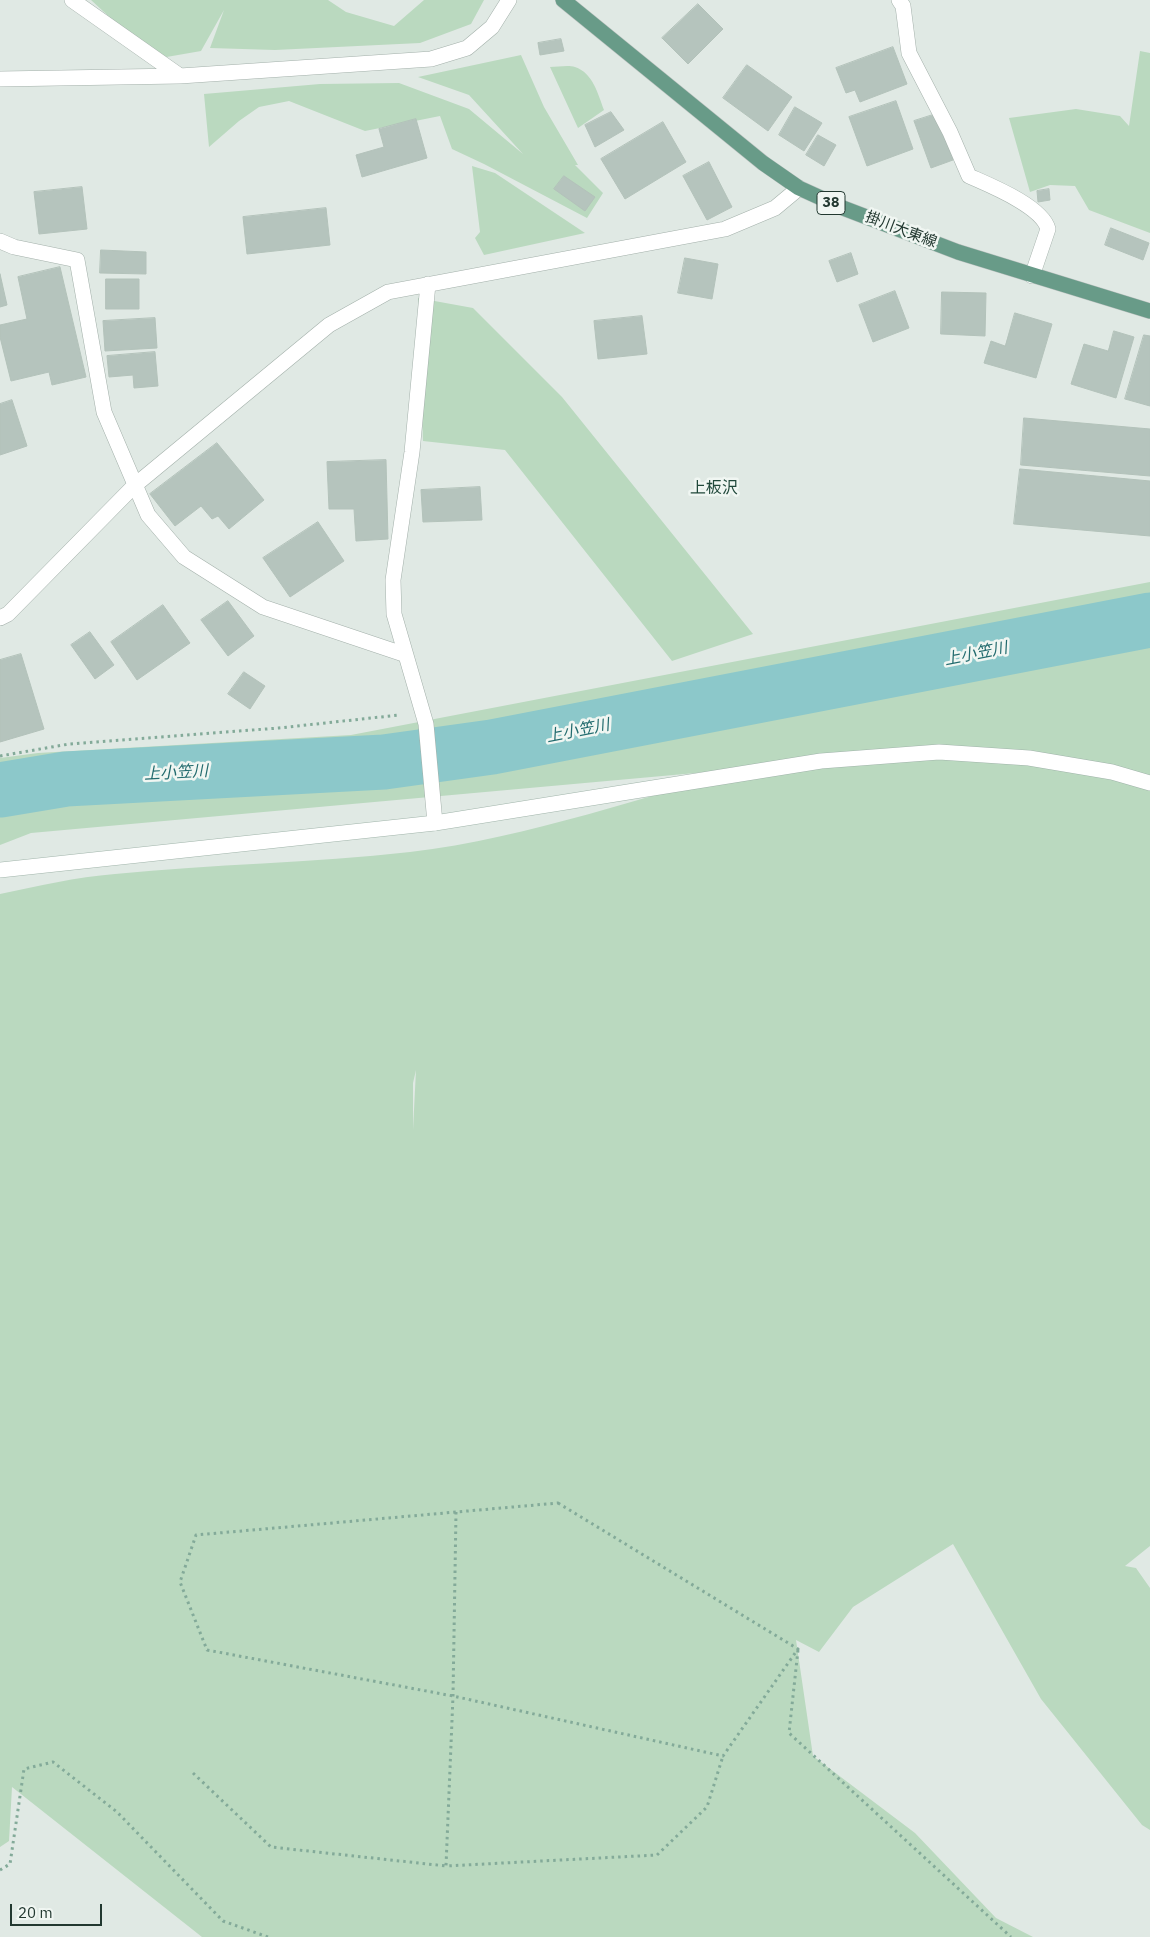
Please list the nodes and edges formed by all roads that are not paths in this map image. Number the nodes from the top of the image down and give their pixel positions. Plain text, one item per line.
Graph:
1 (72, 0) edge
2 (509, 0) edge
3 (563, 0) edge
4 (899, 0) edge
5 (577, 6) edge
6 (180, 76) junction
7 (0, 79) edge
8 (799, 188) junction
9 (0, 241) edge
10 (1032, 276) junction
11 (428, 284) junction
12 (1150, 311) edge
13 (134, 486) junction
14 (0, 618) edge
15 (406, 655) junction
16 (1150, 784) edge
17 (435, 823) junction
18 (0, 870) edge

1 - 6 street
2 - 6 street
3 - 5 main road, 掛川大東線 / 38
4 - 10 street
5 - 8 main road, 掛川大東線 / 38
6 - 7 street
8 - 10 main road, 掛川大東線 / 38
8 - 11 street
9 - 13 street
10 - 12 main road, 掛川大東線 / 38
11 - 13 street
11 - 15 street
13 - 14 street
13 - 15 street
15 - 17 street
16 - 17 street
17 - 18 street

